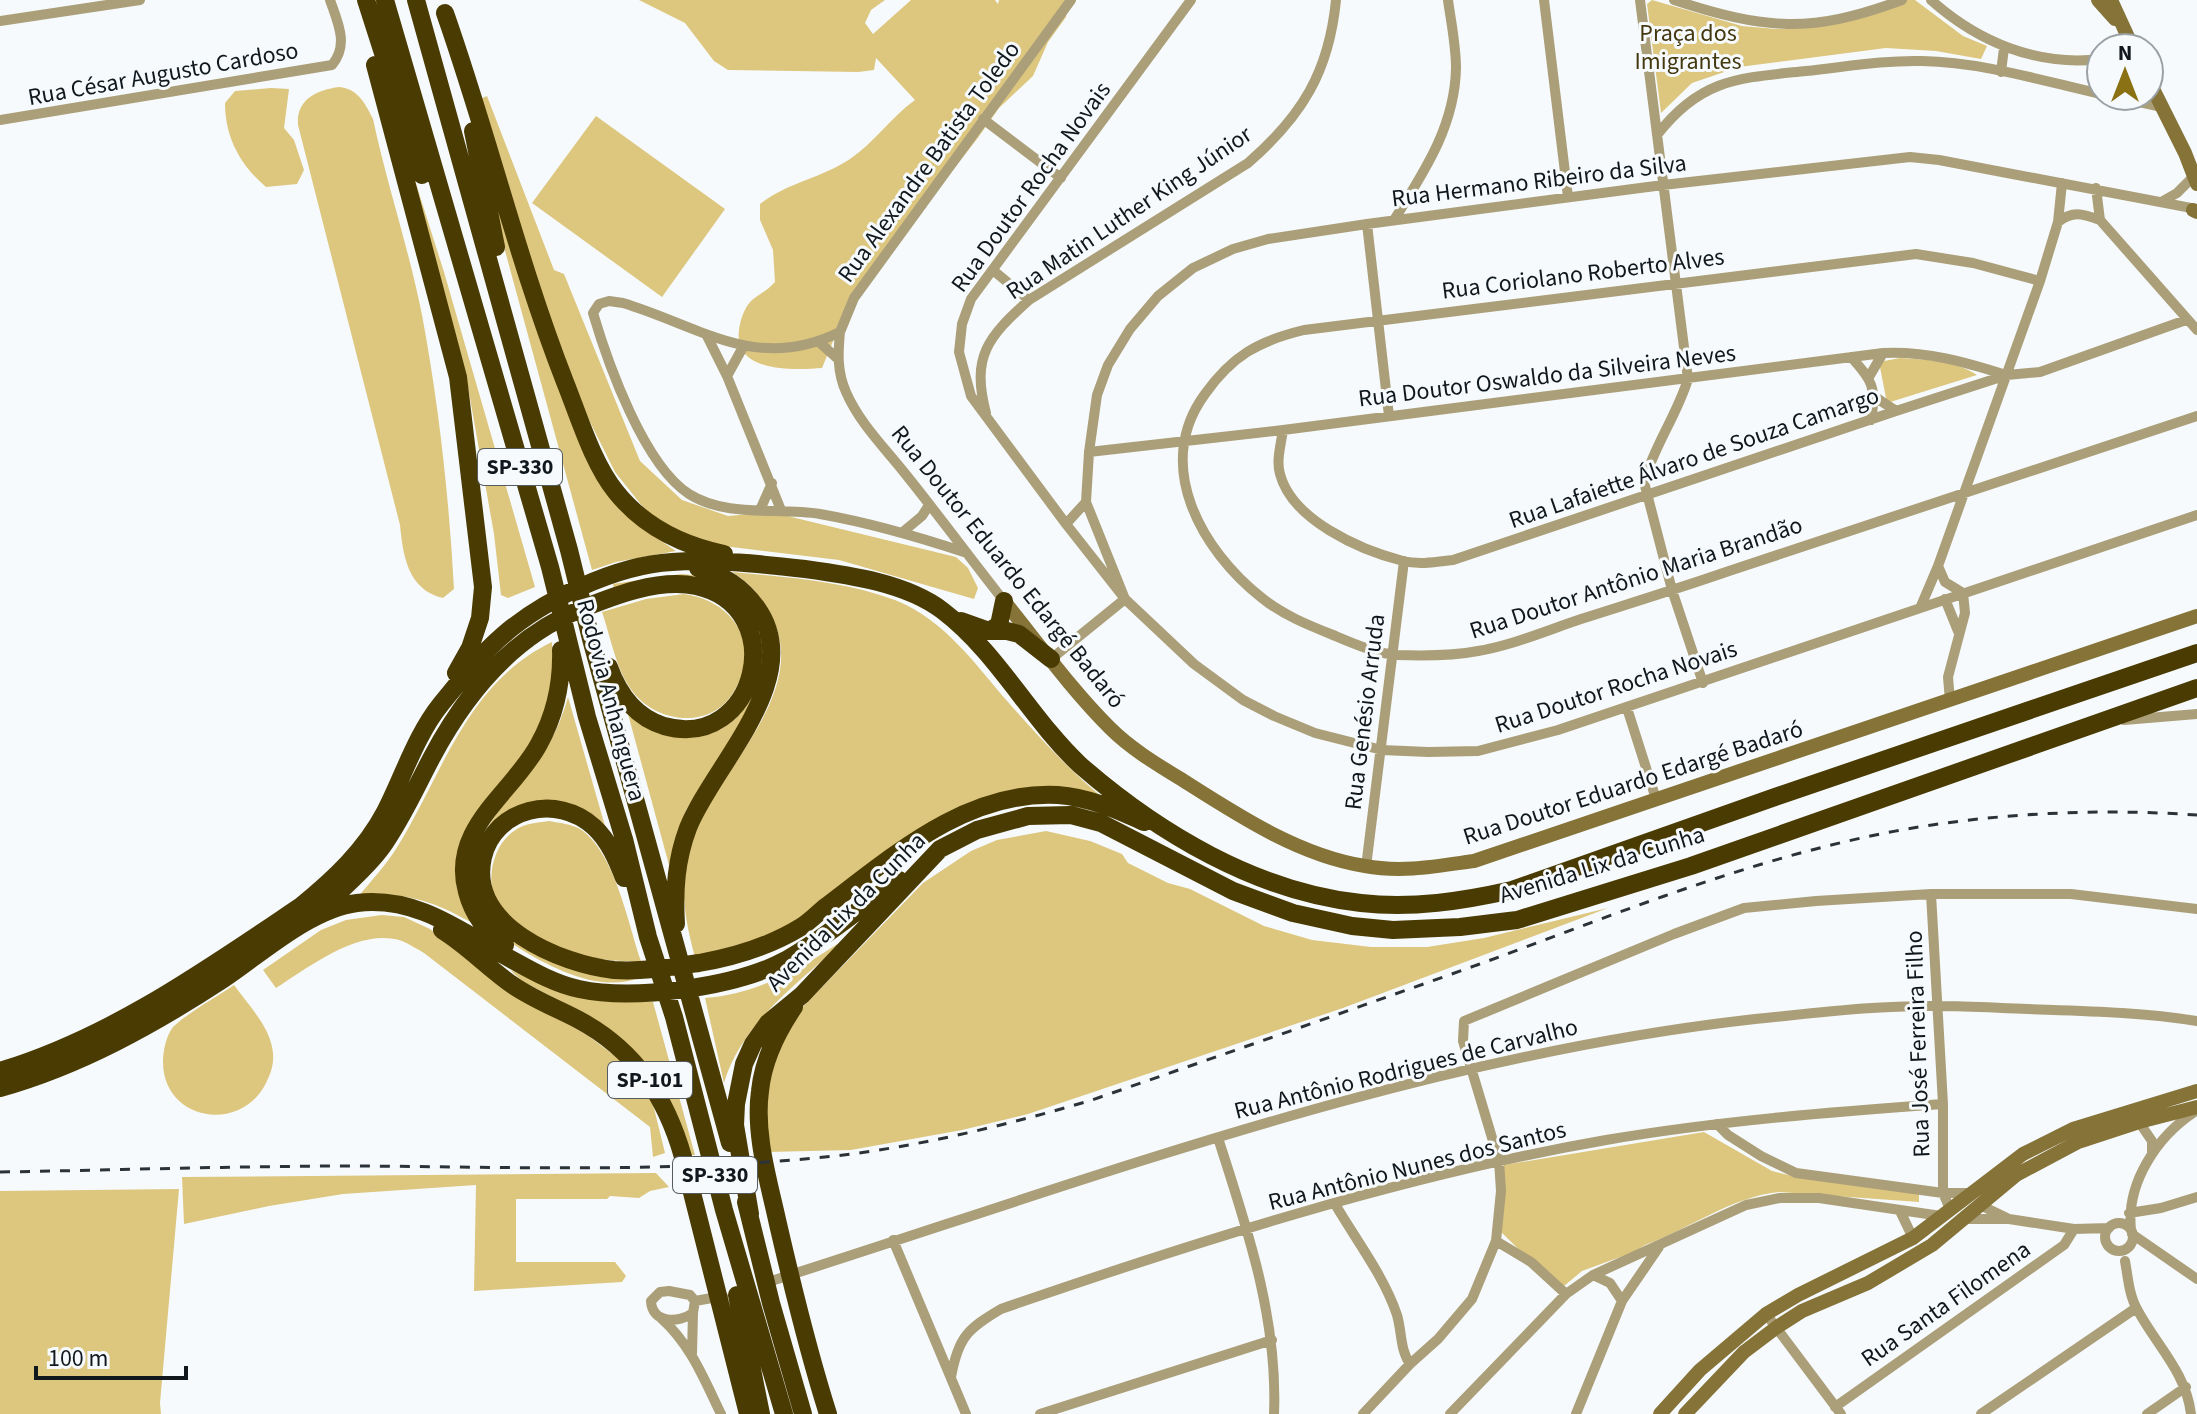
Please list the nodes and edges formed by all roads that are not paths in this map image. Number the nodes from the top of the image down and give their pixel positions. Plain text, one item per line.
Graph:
1 (140, 0) edge
2 (330, 0) edge
3 (363, 0) edge
4 (385, 0) edge
5 (416, 0) edge
6 (1057, 0) edge
7 (1071, 0) edge
8 (1191, 0) edge
9 (1336, 0) edge
10 (1448, 0) edge
11 (1544, 0) edge
12 (1640, 0) edge
13 (1674, 0) edge
14 (1902, 0) edge
15 (1931, 0) edge
16 (2098, 0) edge
17 (2111, 0) edge
18 (443, 6) edge
19 (1058, 18) junction
20 (0, 21) edge
21 (2124, 28) junction
22 (2126, 32) edge
23 (2004, 48) junction
24 (2085, 59) edge
25 (2001, 72) junction
26 (2085, 90) edge
27 (2164, 112) edge
28 (983, 119) junction
29 (0, 120) edge
30 (1657, 135) junction
31 (2196, 175) edge
32 (1061, 178) junction
33 (2062, 183) junction
34 (1663, 185) junction
35 (2096, 188) junction
36 (1568, 197) junction
37 (2163, 201) junction
38 (2196, 210) edge
39 (1394, 220) junction
40 (2100, 220) junction
41 (2058, 222) junction
42 (1367, 224) junction
43 (994, 271) junction
44 (2040, 281) junction
45 (1675, 282) junction
46 (1029, 300) junction
47 (2186, 320) junction
48 (1378, 321) junction
49 (2197, 330) edge
50 (840, 332) junction
51 (706, 334) junction
52 (819, 342) junction
53 (743, 347) junction
54 (1883, 353) junction
55 (1851, 357) junction
56 (838, 359) junction
57 (2007, 375) junction
58 (727, 376) junction
59 (1869, 377) junction
60 (1688, 379) junction
61 (524, 388) junction
62 (1875, 397) junction
63 (1896, 411) junction
64 (1389, 416) junction
65 (2197, 416) edge
66 (988, 419) junction
67 (1871, 420) junction
68 (1283, 430) junction
69 (1182, 442) junction
70 (1089, 452) junction
71 (772, 483) junction
72 (1962, 493) junction
73 (1646, 497) junction
74 (1086, 502) junction
75 (929, 505) junction
76 (760, 510) junction
77 (781, 510) junction
78 (2197, 515) edge
79 (1066, 524) junction
80 (904, 531) junction
81 (569, 550) junction
82 (967, 553) junction
83 (1404, 561) junction
84 (1938, 566) junction
85 (790, 567) junction
86 (633, 569) junction
87 (1672, 590) junction
88 (1963, 593) junction
89 (1125, 599) junction
90 (1945, 599) junction
91 (1004, 601) junction
92 (1921, 606) junction
93 (2197, 616) edge
94 (951, 618) junction
95 (526, 628) junction
96 (989, 631) junction
97 (1958, 631) junction
98 (561, 650) junction
99 (2197, 653) edge
100 (1393, 655) junction
101 (1051, 659) junction
102 (1703, 683) junction
103 (2197, 688) edge
104 (1950, 701) junction
105 (437, 708) junction
106 (1627, 708) junction
107 (2197, 714) edge
108 (587, 717) junction
109 (2102, 721) junction
110 (1382, 750) junction
111 (1656, 799) junction
112 (1175, 835) junction
113 (940, 849) junction
114 (1366, 867) junction
115 (1931, 894) junction
116 (356, 903) junction
117 (2197, 909) edge
118 (312, 920) junction
119 (648, 937) junction
120 (247, 952) junction
121 (688, 963) junction
122 (215, 974) junction
123 (578, 989) junction
124 (802, 995) junction
125 (1937, 1006) junction
126 (2197, 1021) edge
127 (1471, 1068) junction
128 (0, 1071) edge
129 (0, 1088) edge
130 (2197, 1091) edge
131 (1943, 1104) junction
132 (2197, 1109) edge
133 (2139, 1122) junction
134 (1717, 1124) junction
135 (1218, 1138) junction
136 (2152, 1152) junction
137 (1499, 1161) junction
138 (1943, 1193) junction
139 (1969, 1193) junction
140 (2197, 1197) edge
141 (1335, 1204) junction
142 (1982, 1206) junction
143 (724, 1210) junction
144 (1900, 1211) junction
145 (1945, 1213) junction
146 (2129, 1213) junction
147 (750, 1214) junction
148 (1964, 1219) junction
149 (2009, 1219) junction
150 (2114, 1225) junction
151 (2074, 1229) junction
152 (1248, 1230) junction
153 (1913, 1238) junction
154 (893, 1240) junction
155 (1496, 1241) junction
156 (2124, 1242) junction
157 (1660, 1245) junction
158 (1593, 1275) junction
159 (2197, 1279) edge
160 (1566, 1294) junction
161 (1622, 1301) junction
162 (698, 1305) junction
163 (2136, 1308) junction
164 (1766, 1314) junction
165 (661, 1318) junction
166 (1777, 1327) junction
167 (1272, 1340) junction
168 (692, 1353) junction
169 (1410, 1364) junction
170 (951, 1377) junction
171 (1709, 1387) junction
172 (2186, 1387) junction
173 (1838, 1410) edge
174 (721, 1414) edge
175 (748, 1414) edge
176 (761, 1414) edge
177 (784, 1414) edge
178 (803, 1414) edge
179 (828, 1414) edge
180 (966, 1414) edge
181 (1040, 1414) edge
182 (1274, 1414) edge
183 (1363, 1414) edge
184 (1450, 1414) edge
185 (1576, 1414) edge
186 (1660, 1414) edge
187 (1685, 1414) edge
188 (1696, 1414) edge
189 (1981, 1414) edge
190 (2147, 1414) edge
191 (2191, 1414) edge

1 - 20 street
2 - 29 street, Rua César Augusto Cardoso
3 - 98 highway
3 - 105 highway
4 - 108 highway, Rodovia Anhanguera / SP-330
5 - 61 highway, Rodovia Anhanguera / SP-330
6 - 19 street
7 - 19 street, Rua Alexandre Batista Toledo
8 - 32 street, Rua Doutor Rocha Novais
9 - 46 street, Rua Matin Luther King Júnior
10 - 39 street
11 - 36 street
12 - 30 street
13 - 14 street
15 - 23 street
16 - 21 street
17 - 21 street
18 - 61 highway
18 - 85 highway
19 - 28 street, Rua Alexandre Batista Toledo
21 - 22 street
23 - 24 street
23 - 25 street
25 - 26 street
25 - 30 street
27 - 31 street
28 - 32 street
28 - 50 street, Rua Alexandre Batista Toledo
30 - 34 street
31 - 37 street
32 - 43 street, Rua Doutor Rocha Novais
33 - 34 street, Rua Hermano Ribeiro da Silva
33 - 35 street, Rua Hermano Ribeiro da Silva
33 - 41 street
34 - 36 street, Rua Hermano Ribeiro da Silva
34 - 45 street
35 - 37 street, Rua Hermano Ribeiro da Silva
35 - 40 street
36 - 39 street, Rua Hermano Ribeiro da Silva
37 - 38 street, Rua Hermano Ribeiro da Silva
39 - 42 street, Rua Hermano Ribeiro da Silva
40 - 41 street
40 - 47 street
41 - 44 street
42 - 48 street
42 - 70 street, Rua Hermano Ribeiro da Silva
43 - 46 street
43 - 66 street, Rua Doutor Rocha Novais
44 - 45 street, Rua Coriolano Roberto Alves
44 - 57 street
45 - 48 street, Rua Coriolano Roberto Alves
45 - 60 street
46 - 66 street, Rua Matin Luther King Júnior
47 - 49 street
47 - 57 street, Rua Lafaiette Álvaro de Souza Camargo
48 - 64 street
48 - 69 street, Rua Coriolano Roberto Alves
50 - 52 street
50 - 56 street, Rua Doutor Eduardo Edargé Badaró
51 - 53 street
51 - 58 street
51 - 76 street
52 - 53 street
52 - 56 street
53 - 58 street
54 - 55 street, Rua Doutor Oswaldo da Silveira Neves
54 - 57 street, Rua Doutor Oswaldo da Silveira Neves
54 - 59 street
55 - 59 street
55 - 60 street, Rua Doutor Oswaldo da Silveira Neves
56 - 75 street, Rua Doutor Eduardo Edargé Badaró
57 - 63 street, Rua Lafaiette Álvaro de Souza Camargo
57 - 72 street
58 - 71 street
59 - 62 street
60 - 64 street, Rua Doutor Oswaldo da Silveira Neves
60 - 73 street
61 - 81 highway, Rodovia Anhanguera / SP-330
62 - 63 street
62 - 67 street
63 - 67 street, Rua Lafaiette Álvaro de Souza Camargo
64 - 68 street, Rua Doutor Oswaldo da Silveira Neves
65 - 72 street, Rua Doutor Antônio Maria Brandão
66 - 79 street, Rua Doutor Rocha Novais
67 - 73 street, Rua Lafaiette Álvaro de Souza Camargo
68 - 69 street, Rua Doutor Oswaldo da Silveira Neves
68 - 83 street, Rua Lafaiette Álvaro de Souza Camargo
69 - 70 street, Rua Doutor Oswaldo da Silveira Neves
69 - 100 street, Rua Doutor Antônio Maria Brandão
70 - 74 street, Rua Hermano Ribeiro da Silva
71 - 76 street
71 - 77 street
72 - 84 street
72 - 87 street, Rua Doutor Antônio Maria Brandão
73 - 83 street, Rua Lafaiette Álvaro de Souza Camargo
73 - 87 street
74 - 79 street
74 - 89 street, Rua Hermano Ribeiro da Silva
75 - 80 street
75 - 82 street, Rua Doutor Eduardo Edargé Badaró
76 - 77 street
77 - 80 street
78 - 88 street, Rua Doutor Rocha Novais
79 - 89 street, Rua Doutor Rocha Novais
80 - 82 street
81 - 95 highway
81 - 121 highway, Rodovia Anhanguera / SP-330
82 - 91 street, Rua Doutor Eduardo Edargé Badaró
83 - 100 street, Rua Genésio Arruda
84 - 88 street
84 - 92 street
85 - 86 highway
85 - 94 highway, Avenida Lix da Cunha
86 - 95 highway, SP-101
86 - 121 highway
87 - 100 street, Rua Doutor Antônio Maria Brandão
87 - 102 street
88 - 90 street, Rua Doutor Rocha Novais
88 - 97 street
89 - 101 street
89 - 110 street, Rua Doutor Rocha Novais
90 - 92 street, Rua Doutor Rocha Novais
90 - 97 street
91 - 96 highway
91 - 101 street, Rua Doutor Eduardo Edargé Badaró
92 - 102 street, Rua Doutor Rocha Novais
93 - 104 street, Rua Doutor Eduardo Edargé Badaró
94 - 96 highway
94 - 112 highway, Avenida Lix da Cunha
95 - 105 highway, SP-101
95 - 118 highway
96 - 101 highway
97 - 104 street
98 - 108 highway
98 - 123 highway
99 - 112 highway, Avenida Lix da Cunha
100 - 110 street, Rua Genésio Arruda
101 - 114 street, Rua Doutor Eduardo Edargé Badaró
102 - 106 street, Rua Doutor Rocha Novais
103 - 109 highway, Avenida Lix da Cunha
104 - 111 street, Rua Doutor Eduardo Edargé Badaró
105 - 120 highway, SP-101
106 - 110 street, Rua Doutor Rocha Novais
106 - 111 street
107 - 109 street
108 - 119 highway, Rodovia Anhanguera / SP-330
109 - 113 highway, Avenida Lix da Cunha
110 - 114 street, Rua Genésio Arruda
111 - 114 street, Rua Doutor Eduardo Edargé Badaró
112 - 121 highway
113 - 123 highway
113 - 124 highway, Avenida Lix da Cunha
115 - 117 street
115 - 125 street, Rua José Ferreira Filho
115 - 127 street
116 - 118 highway, SP-101
116 - 123 highway
116 - 175 highway, SP-101
118 - 120 highway, SP-101
119 - 121 highway
119 - 143 highway, Rodovia Anhanguera / SP-330
120 - 122 highway, SP-101
121 - 147 highway, Rodovia Anhanguera / SP-330
122 - 128 highway, SP-101
122 - 129 highway, SP-101
124 - 147 highway, Avenida Lix da Cunha
124 - 179 highway
125 - 126 street, Rua Antônio Rodrigues de Carvalho
125 - 127 street, Rua Antônio Rodrigues de Carvalho
125 - 131 street, Rua José Ferreira Filho
127 - 135 street, Rua Antônio Rodrigues de Carvalho
127 - 137 street
130 - 139 street
131 - 134 street, Rua Antônio Nunes dos Santos
131 - 138 street, Rua José Ferreira Filho
132 - 133 street
132 - 136 street
133 - 136 street
133 - 142 street
134 - 137 street, Rua Antônio Nunes dos Santos
134 - 138 street
135 - 152 street
135 - 154 street, Rua Antônio Rodrigues de Carvalho
136 - 146 street
137 - 141 street, Rua Antônio Nunes dos Santos
137 - 155 street
138 - 139 street
138 - 145 street
139 - 142 street
139 - 145 street
140 - 146 street
141 - 152 street, Rua Antônio Nunes dos Santos
141 - 169 street
142 - 148 street
142 - 149 street
143 - 176 highway
143 - 177 highway, Rodovia Anhanguera / SP-330
144 - 145 street
144 - 153 street
144 - 157 street
145 - 148 street
145 - 153 street
146 - 150 street
146 - 156 street
147 - 178 highway, Rodovia Anhanguera / SP-330
148 - 149 street
148 - 166 street
149 - 151 street
150 - 151 street
150 - 156 street
150 - 156 street
151 - 156 street
151 - 173 street, Rua Santa Filomena
152 - 167 street
152 - 170 street, Rua Antônio Nunes dos Santos
153 - 164 street
154 - 162 street, Rua Antônio Rodrigues de Carvalho
154 - 170 street
155 - 160 street
155 - 169 street
156 - 159 street
156 - 163 street
157 - 158 street
157 - 161 street
158 - 160 street
158 - 161 street
160 - 184 street
161 - 185 street
162 - 165 street, Rua Antônio Rodrigues de Carvalho
162 - 165 street
162 - 168 street
163 - 172 street
163 - 189 street
164 - 166 street
164 - 186 street
165 - 168 street
166 - 171 street
166 - 173 street
167 - 181 street
167 - 182 street
168 - 174 street
169 - 183 street
170 - 180 street
171 - 187 street
171 - 188 street
172 - 190 street
172 - 191 street

